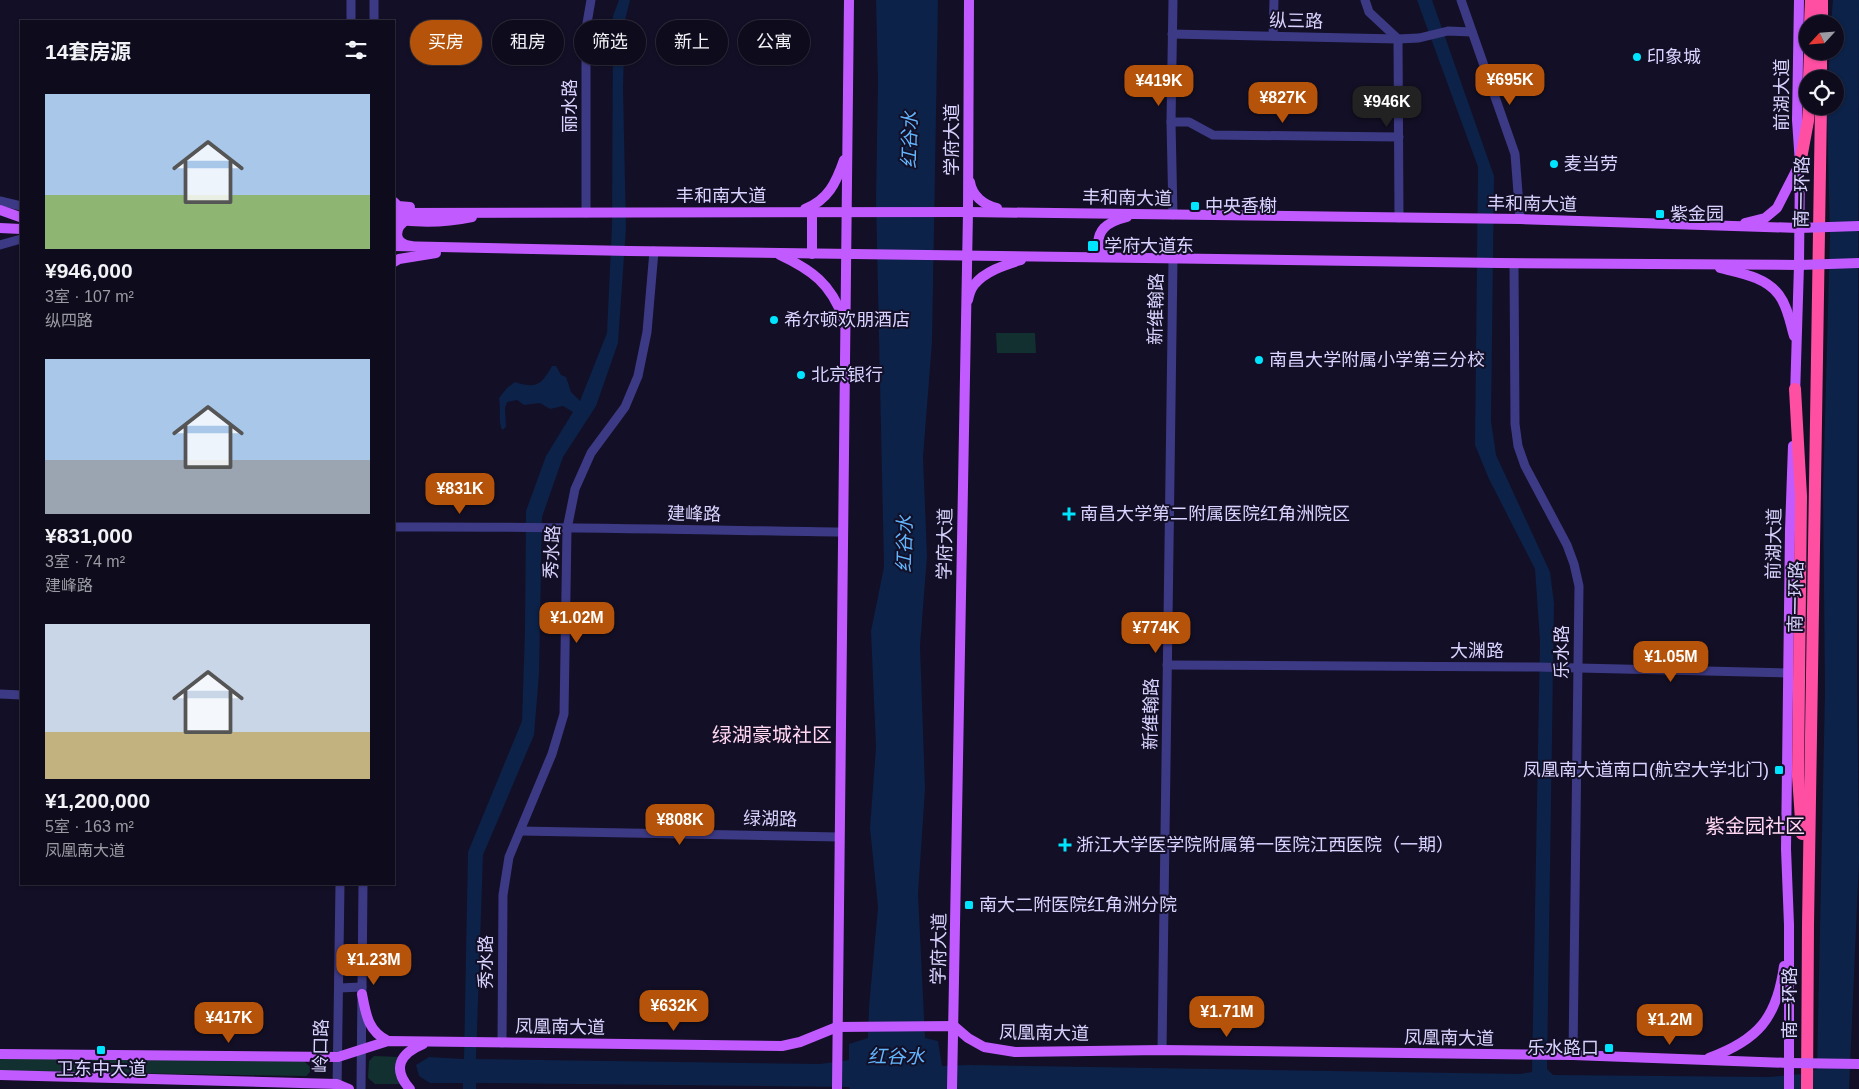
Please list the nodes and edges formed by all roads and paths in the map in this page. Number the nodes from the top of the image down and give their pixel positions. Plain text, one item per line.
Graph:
1 (351, 0) edge
2 (374, 0) edge
3 (591, 0) edge
4 (849, 0) edge
5 (969, 0) edge
6 (1173, 0) edge
7 (1274, 0) edge
8 (1365, 0) edge
9 (1461, 0) edge
10 (1799, 0) edge
11 (1810, 0) edge
12 (1822, 0) edge
13 (1810, 15) edge
14 (1822, 15) edge
15 (350, 20) edge
16 (374, 20) edge
17 (1472, 32) junction
18 (1172, 34) junction
19 (1272, 36) junction
20 (1398, 39) junction
21 (1808, 115) edge
22 (1820, 115) edge
23 (1171, 122) junction
24 (1399, 137) junction
25 (847, 150) junction
26 (968, 164) junction
27 (1800, 164) junction
28 (0, 201) edge
29 (395, 203) edge
30 (20, 206) edge
31 (0, 210) edge
32 (846, 211) junction
33 (428, 212) junction
34 (464, 212) junction
35 (496, 212) junction
36 (800, 212) junction
37 (812, 212) junction
38 (968, 212) junction
39 (1026, 212) junction
40 (395, 213) edge
41 (586, 213) junction
42 (1140, 214) junction
43 (1173, 214) junction
44 (0, 217) edge
45 (20, 217) edge
46 (20, 217) edge
47 (1399, 218) junction
48 (1520, 219) junction
49 (399, 220) edge
50 (1735, 226) junction
51 (1859, 226) edge
52 (0, 228) edge
53 (17, 228) edge
54 (1799, 228) junction
55 (0, 232) edge
56 (20, 239) edge
57 (0, 245) edge
58 (395, 246) edge
59 (428, 248) junction
60 (467, 248) junction
61 (654, 251) junction
62 (774, 253) junction
63 (812, 254) junction
64 (846, 254) junction
65 (966, 256) junction
66 (1031, 257) junction
67 (1139, 258) junction
68 (1173, 259) junction
69 (395, 261) edge
70 (1514, 263) junction
71 (1859, 263) edge
72 (1702, 264) junction
73 (1800, 265) junction
74 (965, 306) junction
75 (845, 326) junction
76 (1797, 346) junction
77 (1796, 390) junction
78 (395, 527) edge
79 (567, 529) junction
80 (843, 532) junction
81 (1168, 665) junction
82 (1579, 669) junction
83 (1787, 673) junction
84 (0, 694) edge
85 (20, 695) edge
86 (520, 831) junction
87 (839, 837) junction
88 (340, 885) edge
89 (363, 885) edge
90 (1789, 925) junction
91 (1808, 926) junction
92 (339, 988) junction
93 (362, 991) junction
94 (954, 1026) junction
95 (837, 1027) junction
96 (388, 1041) junction
97 (429, 1042) junction
98 (502, 1043) junction
99 (362, 1050) junction
100 (1162, 1050) junction
101 (0, 1054) edge
102 (1573, 1055) junction
103 (338, 1057) junction
104 (1704, 1060) junction
105 (1789, 1063) junction
106 (1859, 1064) edge
107 (0, 1075) edge
108 (299, 1086) edge
109 (337, 1086) edge
110 (349, 1089) edge
111 (362, 1089) edge
112 (410, 1089) edge
113 (837, 1089) edge
114 (952, 1089) edge
115 (1789, 1089) edge
116 (1807, 1089) edge

1 - 15 street
2 - 16 street
3 - 41 street, 丽水路
4 - 25 main road
5 - 26 main road, 学府大道
6 - 18 street
7 - 19 street
8 - 20 street
9 - 17 street
10 - 27 main road, 前湖大道
11 - 13 highway
12 - 14 highway
17 - 20 street, 纵三路
17 - 48 street
18 - 19 street, 纵三路
18 - 23 street
19 - 20 street, 纵三路
20 - 24 street
21 - 27 highway
22 - 91 highway, 南一环路
23 - 24 street
23 - 43 street
24 - 47 street
25 - 32 main road
25 - 36 main road
26 - 38 main road, 学府大道
26 - 39 main road
27 - 50 main road
27 - 54 main road, 前湖大道
28 - 30 street
29 - 34 main road
31 - 45 main road
32 - 37 main road, 丰和南大道
32 - 38 main road, 丰和南大道
32 - 64 main road
33 - 34 main road, 丰和南大道
33 - 40 main road, 丰和南大道
33 - 49 main road
34 - 35 main road, 丰和南大道
35 - 41 main road, 丰和南大道
35 - 49 main road
36 - 37 main road, 丰和南大道
36 - 41 main road, 丰和南大道
37 - 63 main road
38 - 39 main road, 丰和南大道
38 - 65 main road, 学府大道
39 - 42 main road, 丰和南大道
42 - 43 main road, 丰和南大道
42 - 67 main road
43 - 47 main road, 丰和南大道
44 - 46 main road
47 - 48 main road, 丰和南大道
48 - 50 main road, 丰和南大道
49 - 59 main road
50 - 54 main road, 丰和南大道
51 - 54 main road, 丰和南大道, bridge
52 - 53 main road
53 - 55 main road
54 - 73 main road, 前湖大道
56 - 57 street
58 - 59 main road
59 - 60 main road
60 - 61 main road
60 - 69 main road
61 - 62 main road
61 - 79 street, 秀水路
62 - 63 main road
62 - 75 main road
63 - 64 main road
64 - 65 main road
64 - 75 main road
65 - 66 main road
65 - 74 main road, 学府大道
66 - 67 main road
66 - 74 main road
67 - 68 main road
68 - 70 main road
68 - 81 street, 新维翰路
70 - 72 main road
70 - 82 street, 乐水路
71 - 73 main road, bridge
72 - 73 main road
72 - 76 main road
73 - 76 main road, 前湖大道
74 - 94 main road, 学府大道
75 - 80 main road
76 - 77 main road, 前湖大道
77 - 83 main road, 前湖大道
77 - 91 highway
78 - 79 street, 建峰路
79 - 80 street, 建峰路
79 - 86 street, 秀水路
80 - 87 main road
81 - 82 street, 大渊路
81 - 100 street, 新维翰路
82 - 83 street, 大渊路
82 - 102 street, 乐水路
83 - 90 main road, 前湖大道
84 - 85 street
86 - 87 street, 绿湖路
86 - 98 street, 秀水路
87 - 95 main road
88 - 92 street, 岭口路
89 - 93 street
90 - 104 main road
90 - 105 main road, 前湖大道
91 - 116 highway, 南一环路
92 - 93 street
92 - 103 street, 岭口路
93 - 96 main road
93 - 99 street
94 - 95 main road, 凤凰南大道
94 - 100 main road, 凤凰南大道
94 - 114 main road, 学府大道
95 - 98 main road, 凤凰南大道
95 - 113 main road
96 - 97 main road
96 - 99 main road
97 - 98 main road, 凤凰南大道
97 - 112 main road
99 - 103 main road
99 - 111 street
100 - 102 main road, 凤凰南大道
101 - 103 main road
102 - 104 main road
103 - 109 street, 岭口路
104 - 105 main road
105 - 106 main road, bridge
105 - 115 main road, 前湖大道
107 - 108 main road
108 - 109 main road
109 - 110 main road

